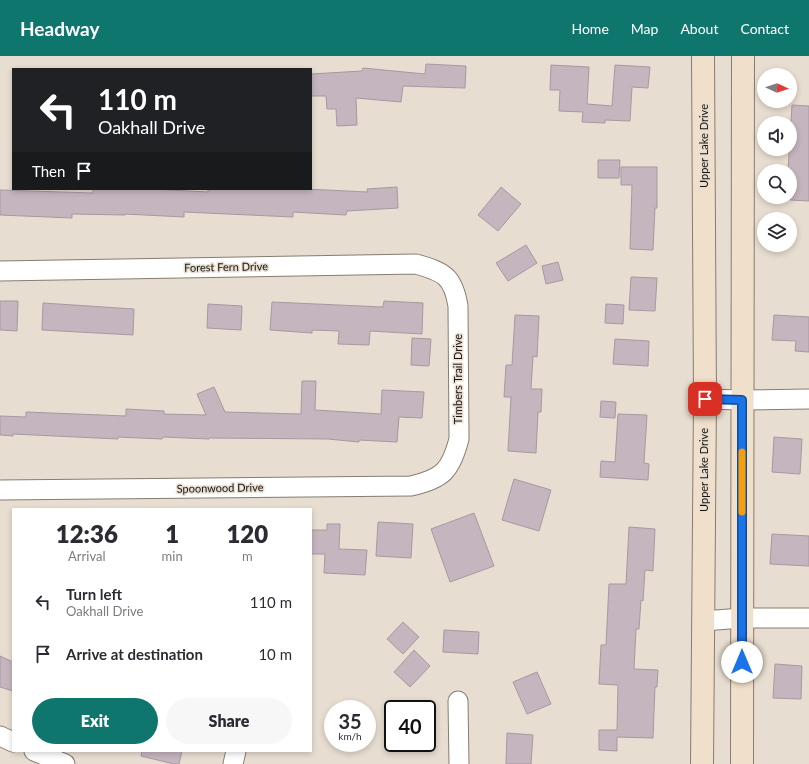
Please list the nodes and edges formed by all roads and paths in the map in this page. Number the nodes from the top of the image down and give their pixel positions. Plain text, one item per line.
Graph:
1 (704, 56) edge
2 (743, 56) edge
3 (0, 271) edge
4 (448, 277) joint
5 (705, 399) junction
6 (809, 399) edge
7 (742, 400) junction
8 (438, 477) joint
9 (0, 490) edge
10 (742, 618) junction
11 (809, 618) edge
12 (703, 620) junction
13 (458, 701) dead end
14 (0, 736) edge
15 (12, 742) edge
16 (36, 752) edge
17 (236, 752) edge
18 (65, 764) edge
19 (233, 764) edge
20 (459, 764) edge
21 (702, 764) edge
22 (742, 764) edge

1 - 5 street, Upper Lake Drive
2 - 7 street
3 - 4 street, Forest Fern Drive
4 - 8 street, Timbers Trail Drive
5 - 7 street
5 - 12 street, Upper Lake Drive
6 - 7 street
7 - 10 street
8 - 9 street, Spoonwood Drive
10 - 11 street
10 - 12 street
10 - 22 street
12 - 21 street, Upper Lake Drive
13 - 20 street
14 - 15 street
16 - 18 street
17 - 19 street

